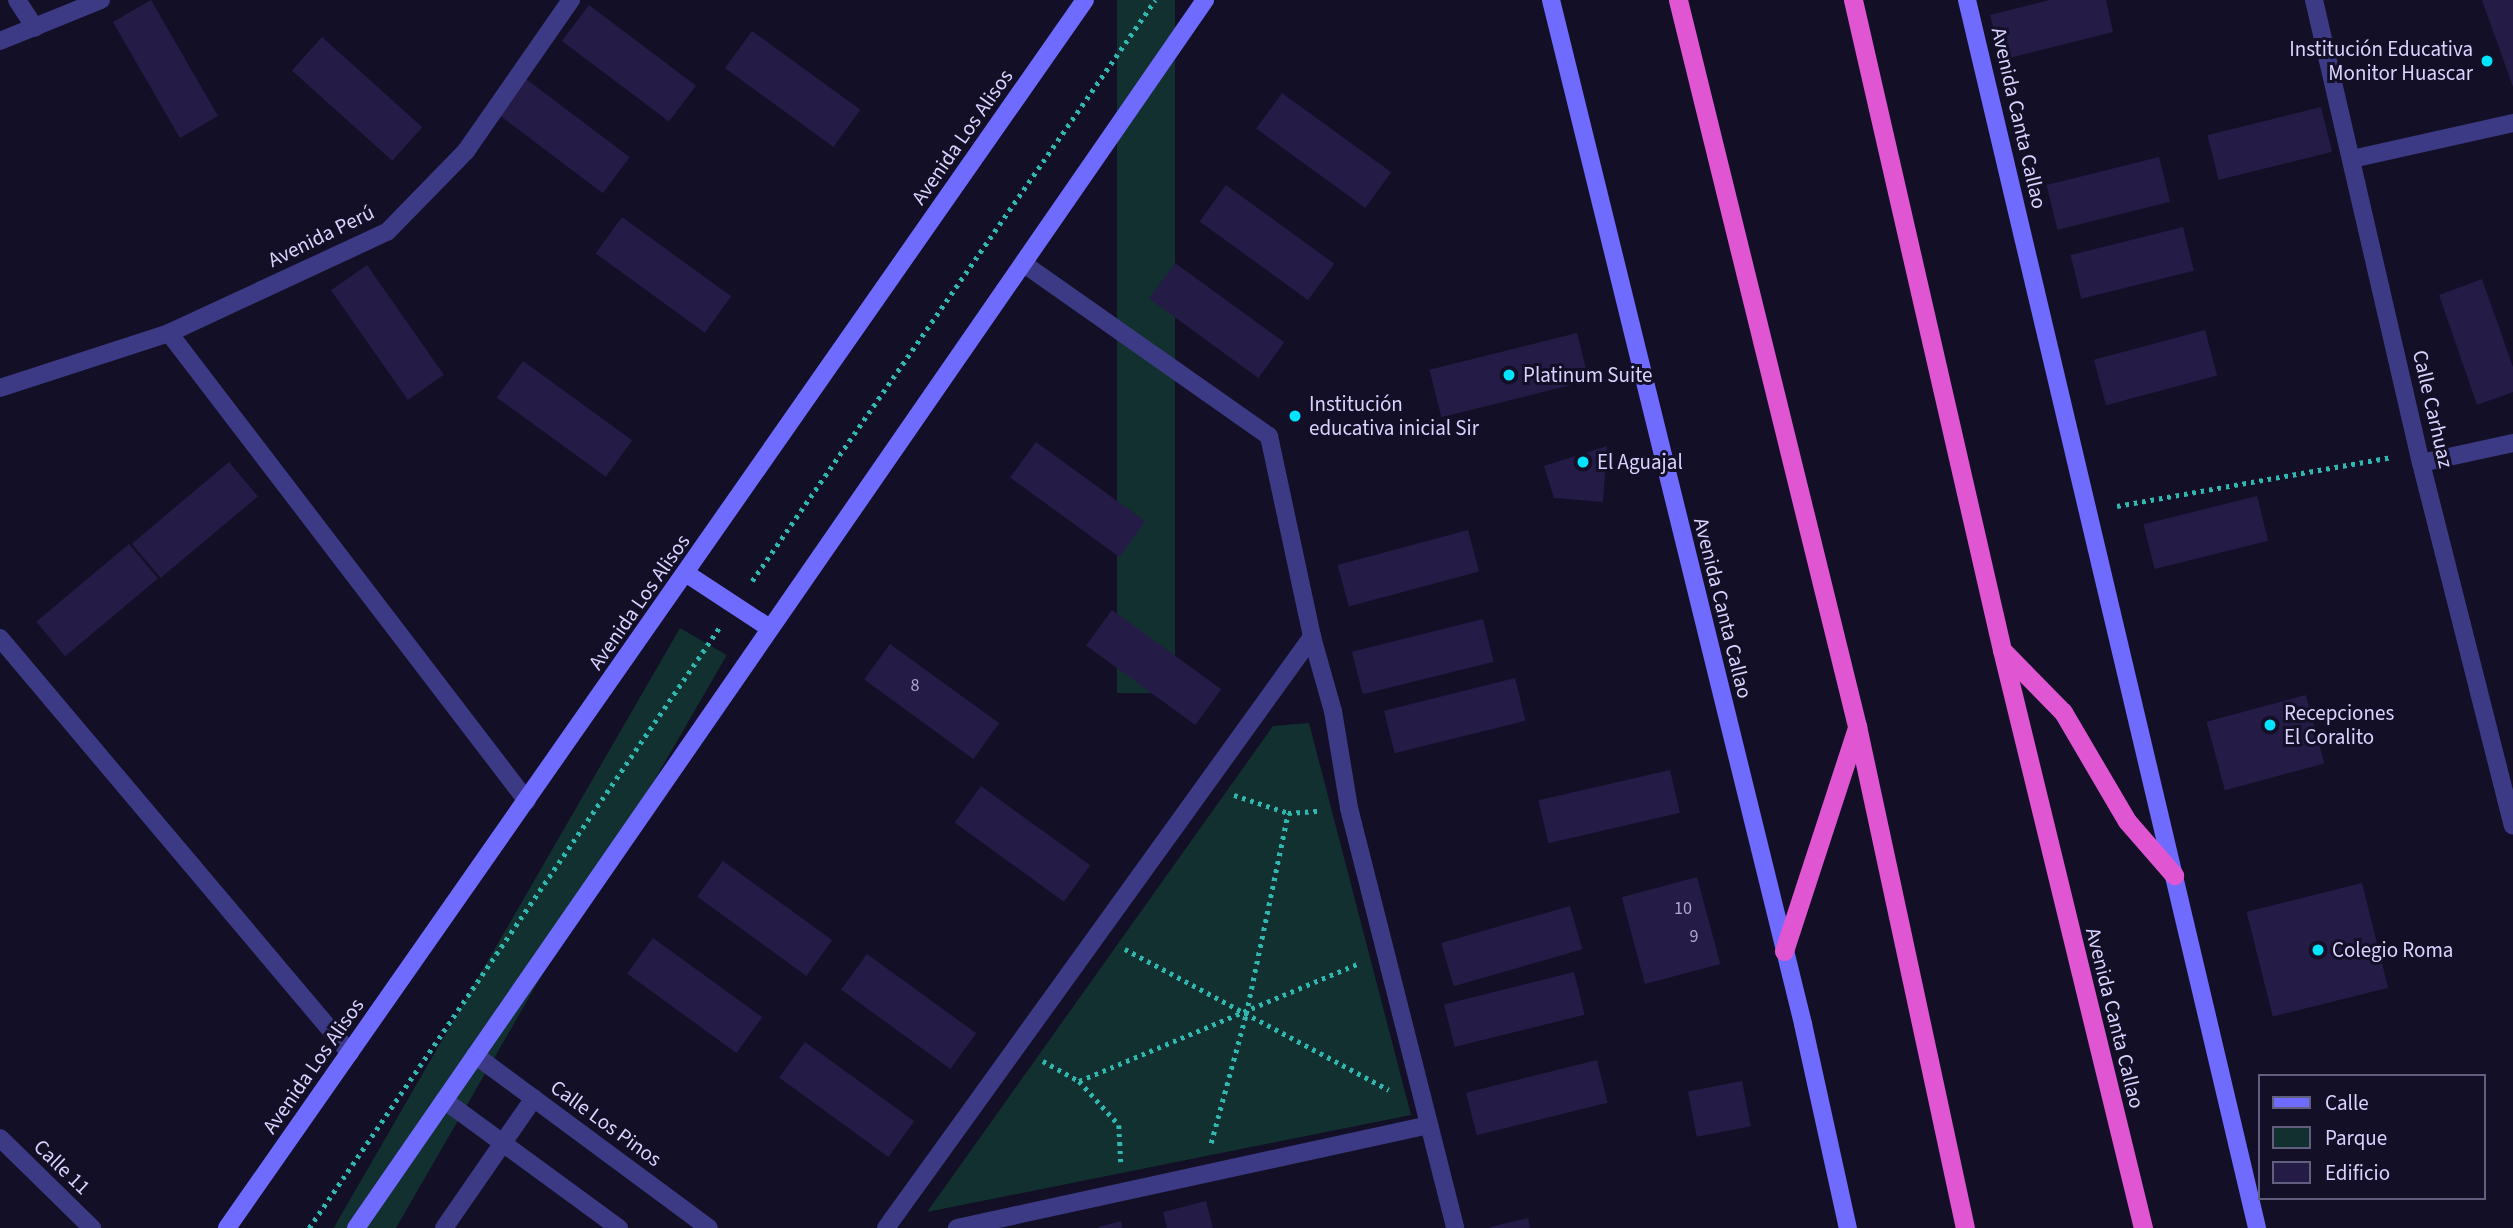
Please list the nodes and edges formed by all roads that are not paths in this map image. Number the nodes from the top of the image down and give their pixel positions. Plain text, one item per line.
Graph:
1 (18, 0) edge
2 (101, 0) edge
3 (571, 0) edge
4 (1085, 0) edge
5 (1205, 0) edge
6 (1551, 0) edge
7 (1678, 0) edge
8 (1853, 0) edge
9 (1967, 0) edge
10 (2314, 0) edge
11 (35, 29) junction
12 (0, 41) edge
13 (2513, 123) edge
14 (2352, 159) junction
15 (1024, 264) junction
16 (169, 333) junction
17 (0, 388) edge
18 (2513, 443) edge
19 (2420, 457) junction
20 (687, 574) junction
21 (768, 627) junction
22 (1312, 637) junction
23 (0, 638) edge
24 (2002, 650) junction
25 (1857, 726) junction
26 (527, 802) junction
27 (2513, 826) edge
28 (2174, 875) junction
29 (1784, 951) junction
30 (350, 1053) junction
31 (475, 1055) junction
32 (534, 1098) junction
33 (444, 1100) junction
34 (1426, 1117) junction
35 (0, 1138) edge
36 (503, 1143) junction
37 (92, 1228) edge
38 (227, 1228) edge
39 (356, 1228) edge
40 (444, 1228) edge
41 (619, 1228) edge
42 (709, 1228) edge
43 (887, 1228) edge
44 (957, 1228) edge
45 (1455, 1228) edge
46 (1848, 1228) edge
47 (1965, 1228) edge
48 (2143, 1228) edge
49 (2257, 1228) edge

1 - 11 street
2 - 11 street
3 - 16 street, Avenida Perú
4 - 20 main road, Avenida Los Alisos
5 - 15 main road
6 - 29 main road, Avenida Canta Callao
7 - 25 highway
8 - 24 highway, Avenida Canta Callao
9 - 28 main road, Avenida Canta Callao
10 - 14 street, Calle Carhuaz
11 - 12 street
13 - 14 street
14 - 19 street, Calle Carhuaz
15 - 21 main road
15 - 22 street
16 - 17 street, Avenida Perú
16 - 26 street
18 - 19 street
19 - 27 street, Calle Carhuaz
20 - 21 main road
20 - 26 main road, Avenida Los Alisos
21 - 31 main road
22 - 34 street
22 - 43 street
23 - 30 street
24 - 28 highway
24 - 48 highway, Avenida Canta Callao
25 - 29 highway
25 - 47 highway
26 - 30 main road, Avenida Los Alisos
28 - 49 main road, Avenida Canta Callao
29 - 46 main road, Avenida Canta Callao
30 - 38 main road, Avenida Los Alisos
31 - 32 street, Calle Los Pinos
31 - 33 main road
32 - 36 street
32 - 42 street, Calle Los Pinos
33 - 36 street
33 - 39 main road
34 - 44 street
34 - 45 street
35 - 37 street, Calle 11
36 - 40 street
36 - 41 street

